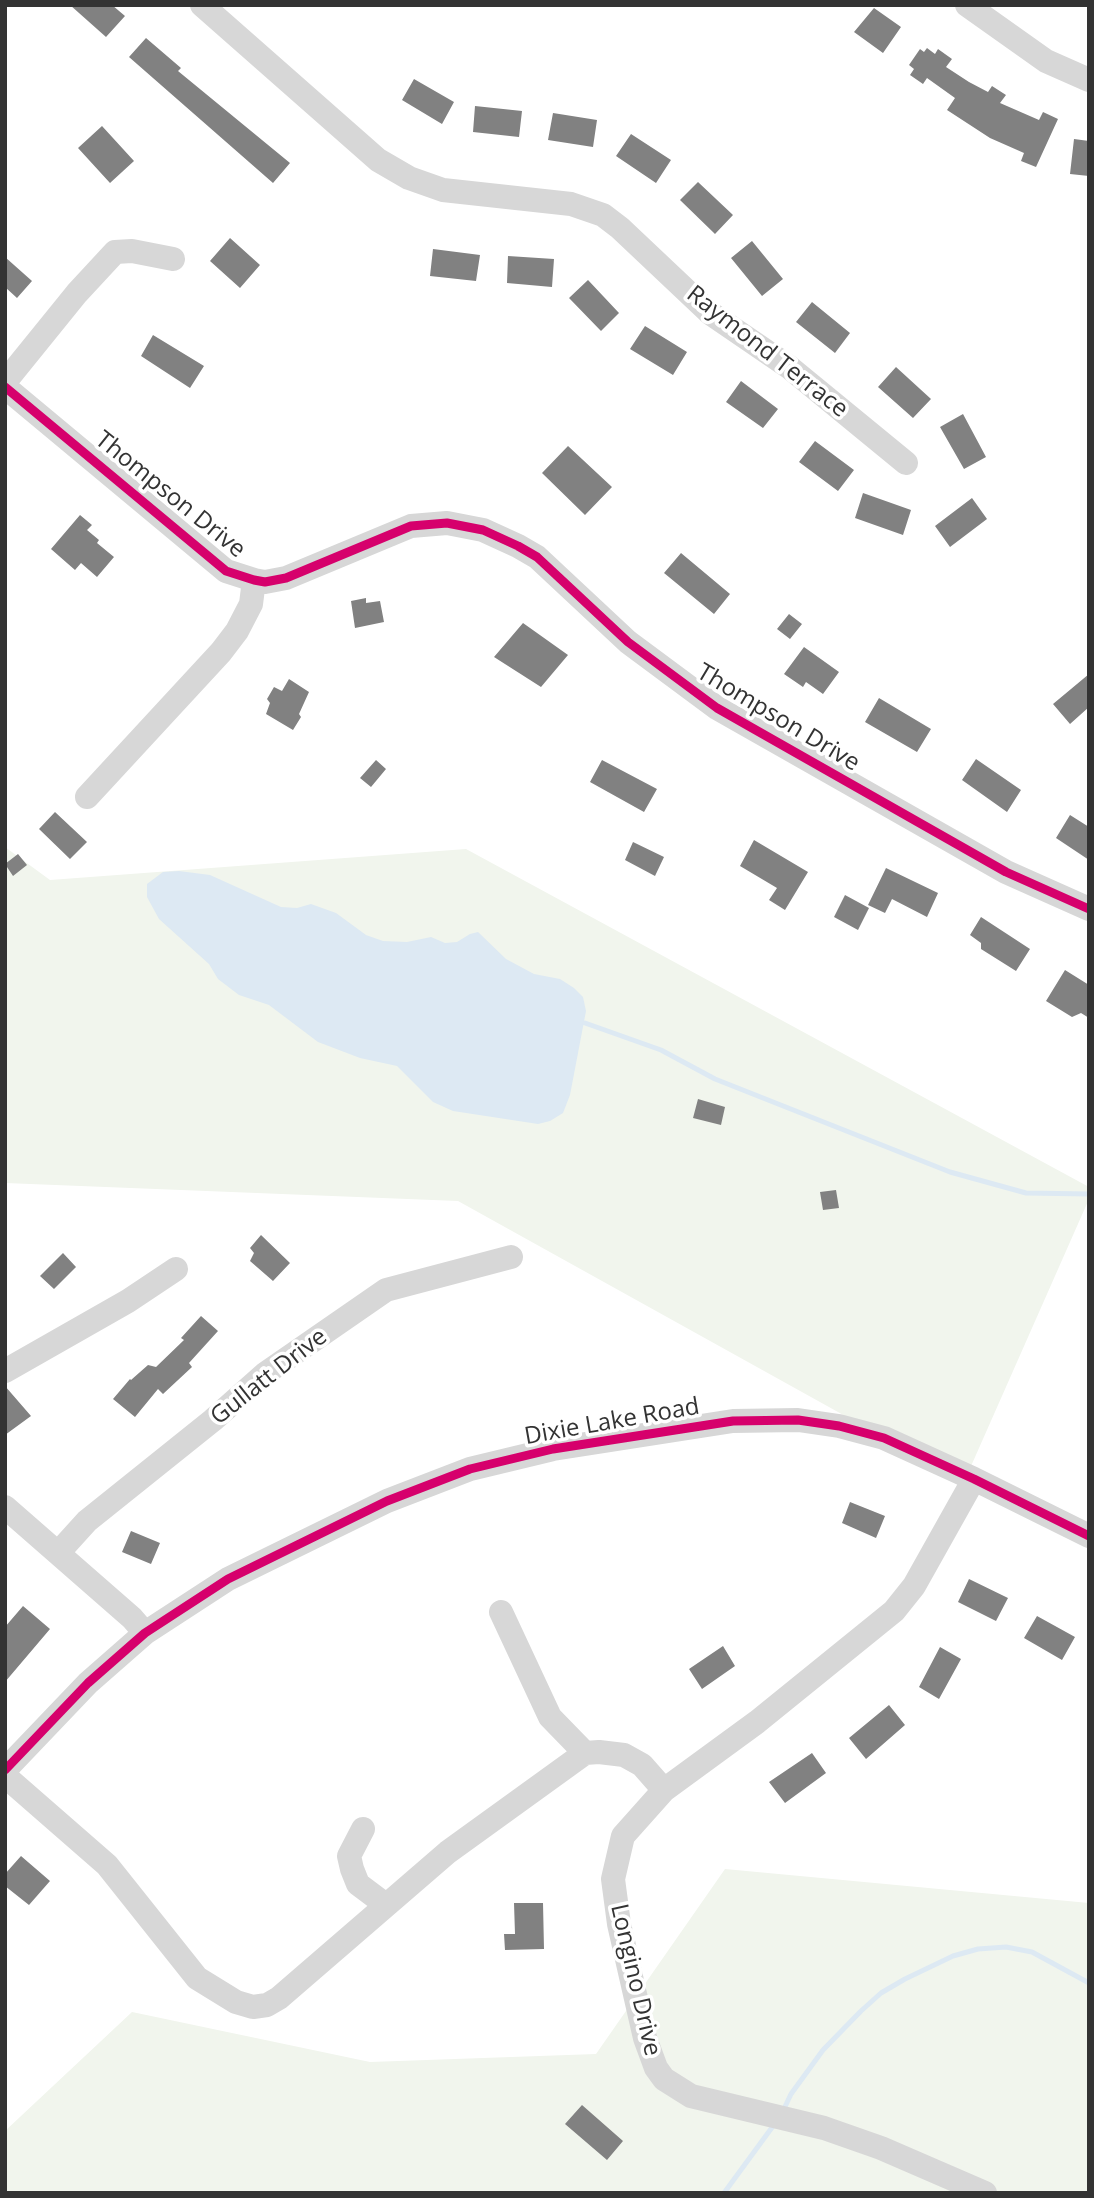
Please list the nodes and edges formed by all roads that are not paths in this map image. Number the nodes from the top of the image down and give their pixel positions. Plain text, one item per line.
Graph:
1 (202, 5) edge
2 (967, 5) edge
3 (1089, 80) edge
4 (173, 259) dead end
5 (5, 384) edge
6 (906, 463) dead end
7 (254, 580) junction
8 (86, 797) dead end
9 (1089, 909) edge
10 (511, 1257) dead end
11 (176, 1269) dead end
12 (5, 1371) edge
13 (974, 1479) junction
14 (5, 1507) edge
15 (1089, 1536) edge
16 (58, 1553) junction
17 (501, 1612) dead end
18 (145, 1633) junction
19 (585, 1753) junction
20 (5, 1770) edge
21 (5, 1776) edge
22 (664, 1790) junction
23 (363, 1829) dead end
24 (386, 1905) junction
25 (985, 2193) edge

1 - 6 street, Raymond Terrace
2 - 3 street
4 - 5 street
5 - 7 street, Thompson Drive
7 - 8 street, Thompson Drive
7 - 9 street, Thompson Drive
10 - 16 street, Gullatt Drive
11 - 12 street
13 - 15 street, Dixie Lake Road
13 - 18 street, Dixie Lake Road
13 - 22 street, Longino Drive
14 - 16 street
16 - 18 street
17 - 19 street
18 - 20 street, Dixie Lake Road
19 - 22 street
19 - 24 street
21 - 24 street
22 - 25 street, Longino Drive
23 - 24 street

